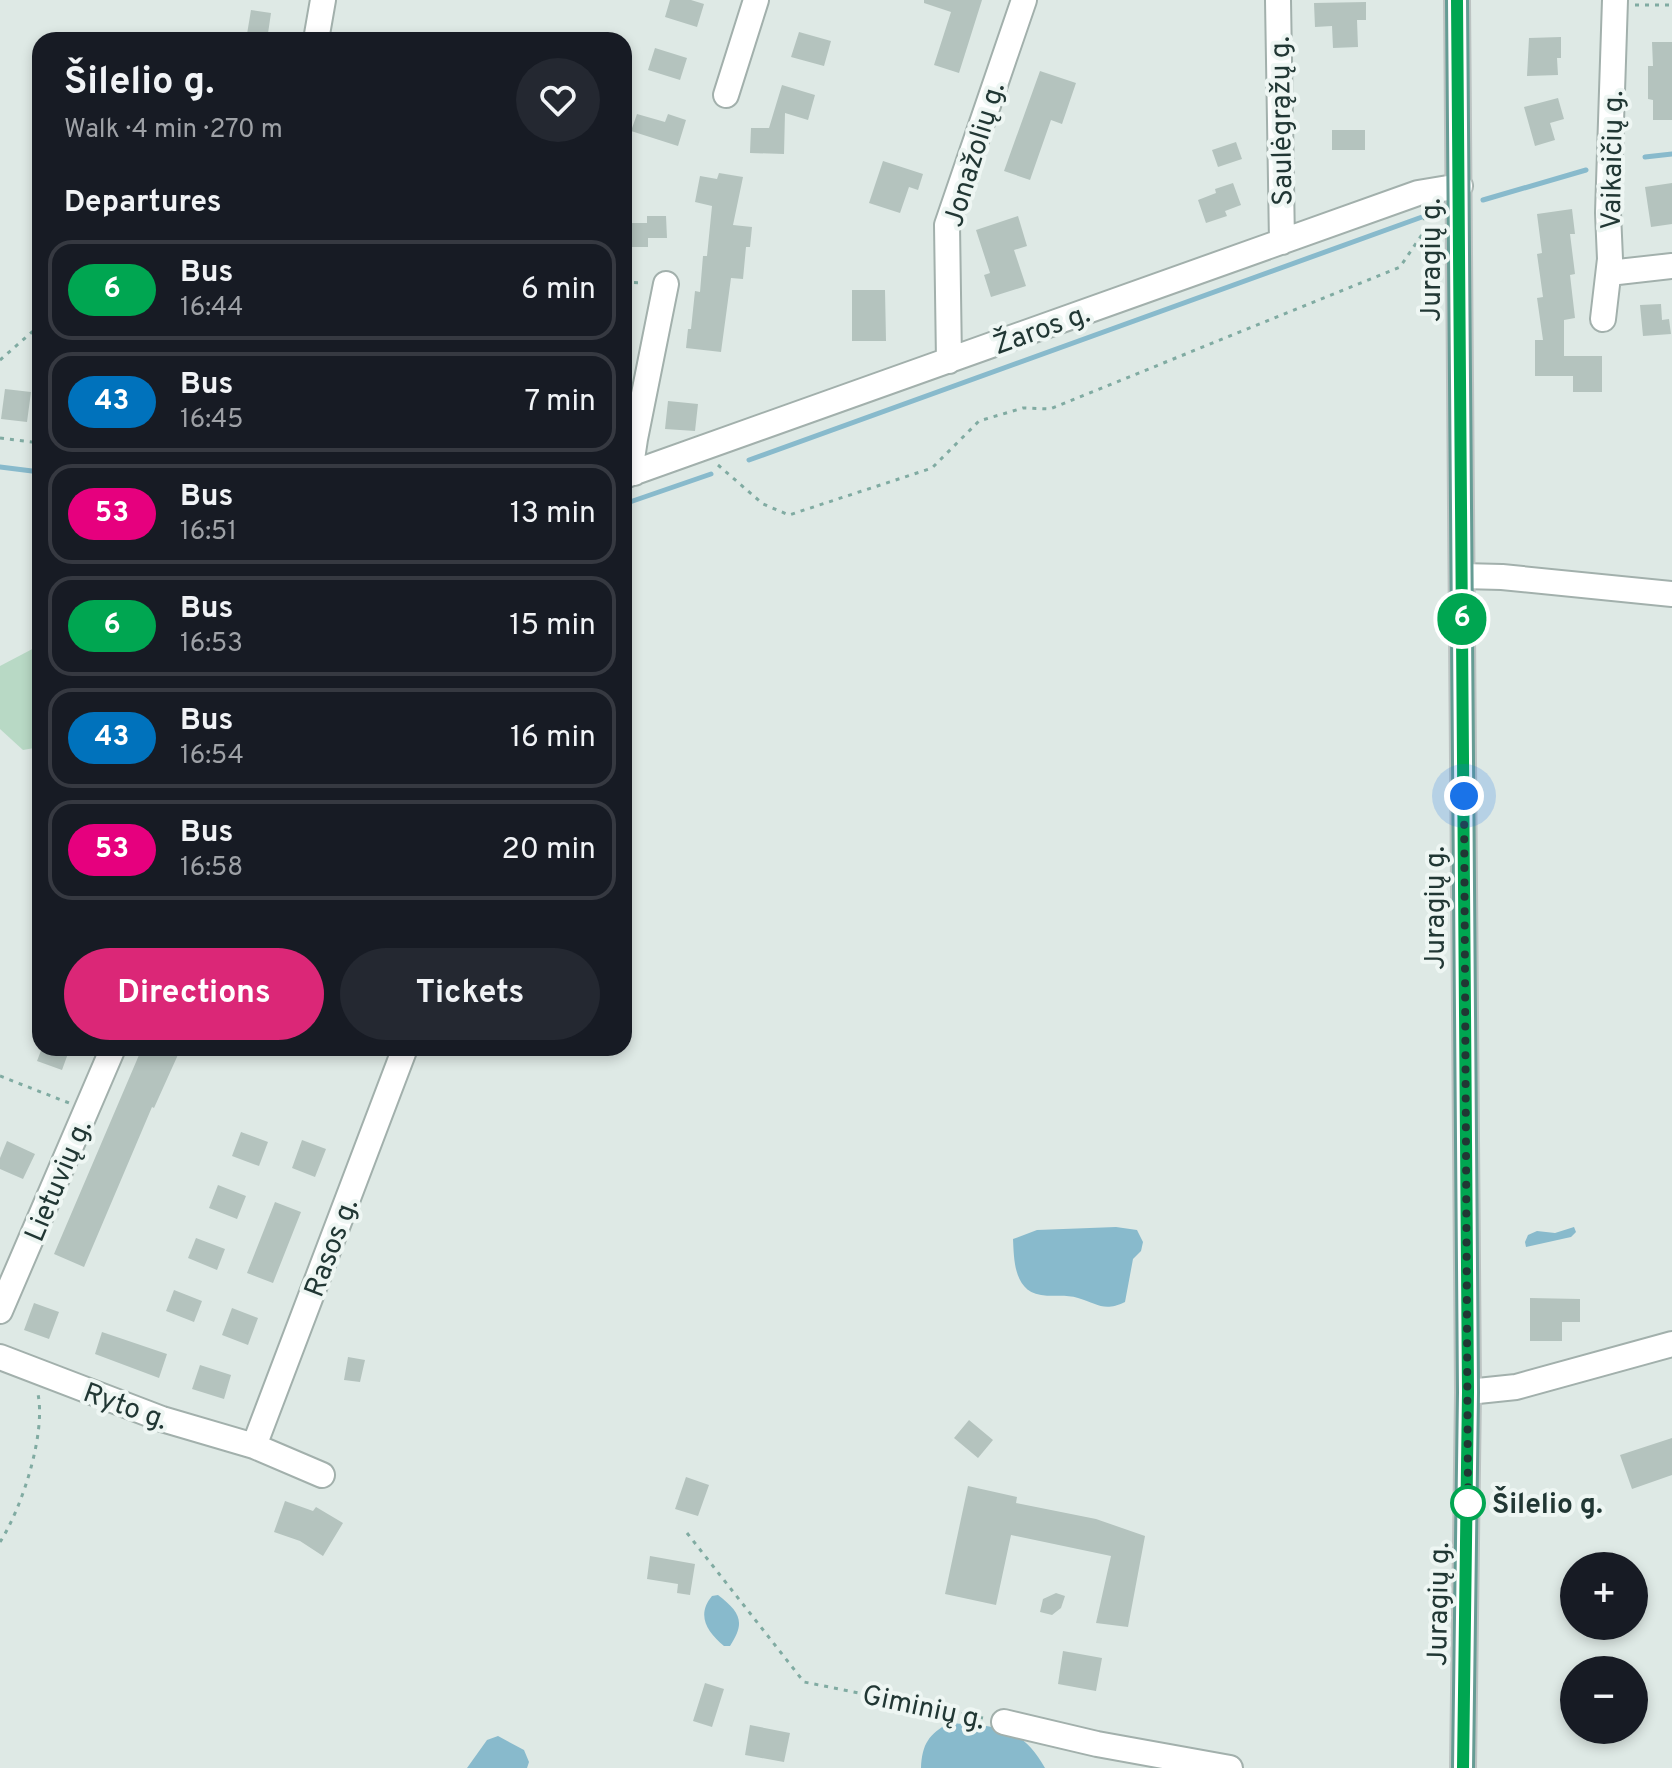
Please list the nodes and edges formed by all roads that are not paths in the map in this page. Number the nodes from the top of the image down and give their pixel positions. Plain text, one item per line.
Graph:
1 (323, 0) edge
2 (756, 0) edge
3 (1024, 0) edge
4 (1278, 0) edge
5 (1457, 0) edge
6 (1615, 2) edge
7 (317, 32) edge
8 (726, 95) dead end
9 (1460, 186) junction
10 (1282, 242) junction
11 (1672, 266) edge
12 (1609, 273) junction
13 (666, 284) dead end
14 (1603, 319) dead end
15 (949, 361) junction
16 (632, 459) edge
17 (632, 473) edge
18 (1462, 576) junction
19 (1672, 594) edge
20 (110, 1056) edge
21 (402, 1056) edge
22 (0, 1311) edge
23 (1672, 1344) edge
24 (0, 1357) edge
25 (1468, 1392) junction
26 (254, 1446) junction
27 (322, 1475) dead end
28 (1004, 1722) road end
29 (1230, 1768) edge
30 (1463, 1768) edge

1 - 7 street
2 - 8 street
3 - 15 street, Jonažolių g.
4 - 10 street, Saulėgrąžų g.
5 - 9 main road, Juragių g.
6 - 12 street, Vaikaičių g.
9 - 10 street, Žaros g.
9 - 18 main road, Juragių g.
10 - 15 street, Žaros g.
11 - 12 street
12 - 14 street, Vaikaičių g.
13 - 16 street
15 - 17 street, Žaros g.
18 - 19 street
18 - 25 main road, Juragių g.
20 - 22 street, Lietuvių g.
21 - 26 street, Rasos g.
23 - 25 street
24 - 26 street, Ryto g.
25 - 30 main road, Juragių g.
26 - 27 street, Ryto g.
28 - 29 street, Giminių g.

